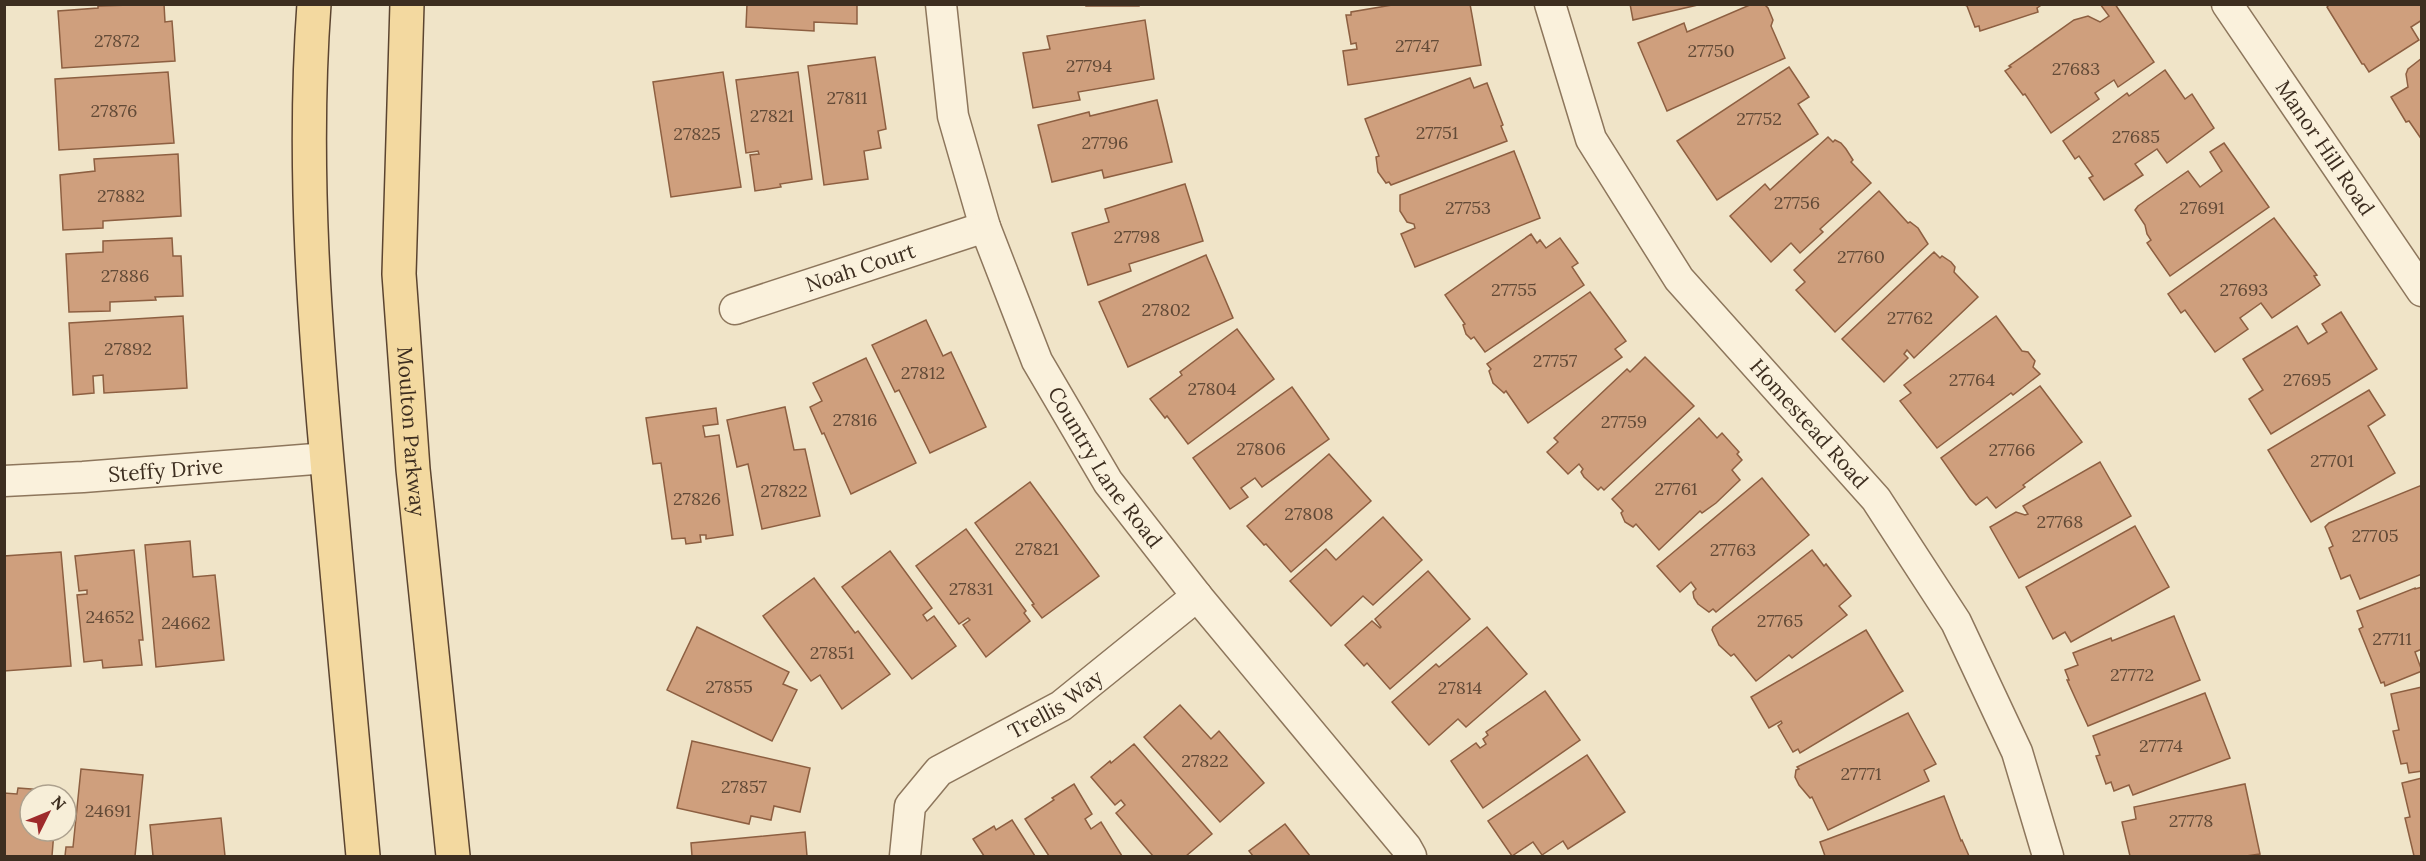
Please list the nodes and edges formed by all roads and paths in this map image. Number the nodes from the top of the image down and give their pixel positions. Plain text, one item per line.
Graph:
1 (314, 4) edge
2 (407, 4) edge
3 (941, 4) edge
4 (1550, 4) edge
5 (2228, 4) edge
6 (985, 226) junction
7 (2421, 291) edge
8 (735, 309) dead end
9 (327, 458) junction
10 (4, 481) edge
11 (1197, 596) junction
12 (363, 856) edge
13 (453, 856) edge
14 (905, 856) edge
15 (1412, 856) edge
16 (2048, 856) edge

1 - 9 main road
2 - 13 main road, Moulton Parkway
3 - 6 street, Country Lane Road
4 - 16 street, Homestead Road
5 - 7 street, Manor Hill Road
6 - 8 street, Noah Court
6 - 11 street, Country Lane Road
9 - 10 street, Steffy Drive
9 - 12 main road
11 - 14 street, Trellis Way
11 - 15 street, Country Lane Road

